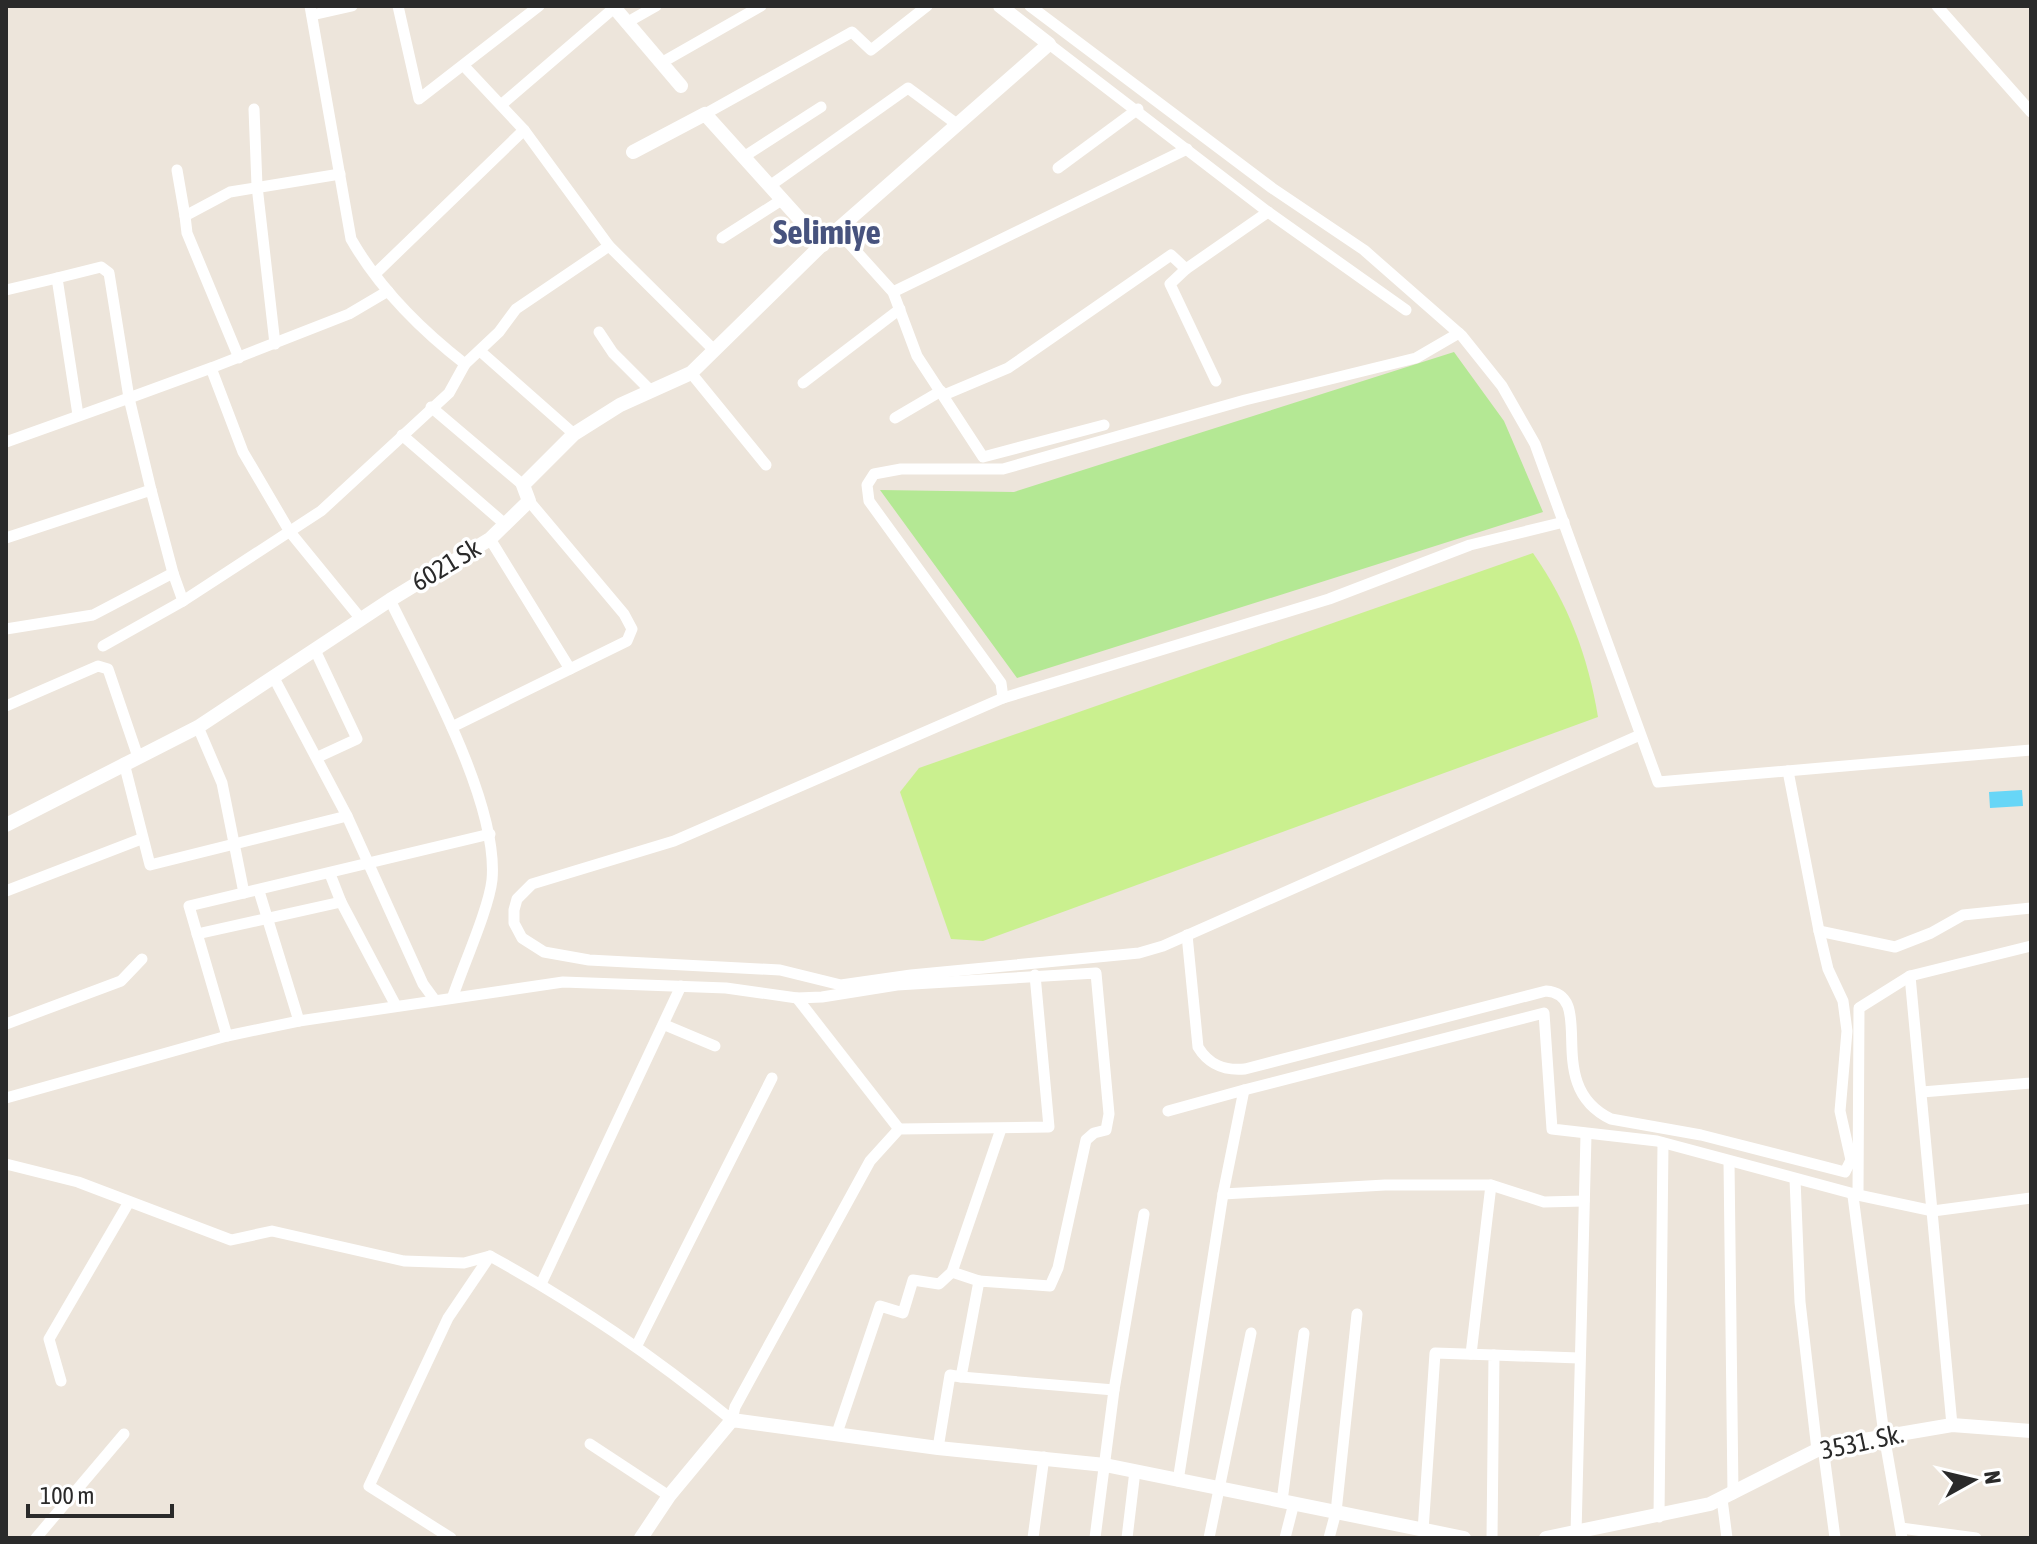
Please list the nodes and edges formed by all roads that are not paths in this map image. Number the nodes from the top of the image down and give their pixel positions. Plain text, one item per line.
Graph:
1 (352, 6) edge
2 (398, 6) edge
3 (539, 6) edge
4 (656, 6) edge
5 (761, 6) edge
6 (927, 6) edge
7 (1000, 6) edge
8 (1030, 6) edge
9 (1937, 6) edge
10 (613, 7) edge
11 (311, 10) edge
12 (626, 23) junction
13 (1049, 44) junction
14 (661, 63) junction
15 (464, 66) junction
16 (681, 86) dead end
17 (501, 105) junction
18 (821, 107) dead end
19 (254, 109) dead end
20 (1138, 109) junction
21 (2031, 112) edge
22 (705, 114) junction
23 (958, 125) junction
24 (524, 130) junction
25 (1187, 149) junction
26 (633, 152) dead end
27 (745, 156) junction
28 (1058, 168) dead end
29 (177, 170) dead end
30 (340, 174) junction
31 (771, 185) junction
32 (257, 186) junction
33 (783, 199) junction
34 (1268, 212) junction
35 (185, 216) junction
36 (837, 230) junction
37 (722, 238) dead end
38 (823, 245) junction
39 (609, 246) junction
40 (1186, 269) junction
41 (375, 274) junction
42 (57, 278) junction
43 (6, 290) edge
44 (388, 291) junction
45 (893, 292) junction
46 (900, 309) junction
47 (1406, 310) dead end
48 (599, 332) dead end
49 (1459, 333) junction
50 (275, 344) junction
51 (714, 350) junction
52 (480, 351) junction
53 (239, 358) junction
54 (465, 364) junction
55 (211, 368) junction
56 (691, 373) junction
57 (1216, 381) dead end
58 (803, 383) dead end
59 (651, 391) junction
60 (942, 393) junction
61 (129, 398) junction
62 (431, 407) junction
63 (78, 415) junction
64 (895, 418) dead end
65 (1104, 425) dead end
66 (574, 434) junction
67 (402, 435) junction
68 (6, 442) edge
69 (766, 465) dead end
70 (523, 485) junction
71 (151, 490) junction
72 (529, 501) junction
73 (1564, 522) junction
74 (506, 525) junction
75 (290, 532) junction
76 (6, 538) edge
77 (490, 539) junction
78 (173, 573) junction
79 (390, 600) junction
80 (183, 601) junction
81 (361, 619) junction
82 (6, 629) edge
83 (103, 646) dead end
84 (315, 650) junction
85 (570, 669) junction
86 (274, 678) junction
87 (1003, 698) junction
88 (6, 706) edge
89 (198, 727) junction
90 (452, 727) junction
91 (1640, 735) junction
92 (2031, 750) edge
93 (318, 757) junction
94 (131, 760) junction
95 (1788, 771) junction
96 (347, 816) junction
97 (6, 825) edge
98 (490, 834) junction
99 (141, 839) junction
100 (234, 844) junction
101 (369, 863) junction
102 (330, 874) junction
103 (6, 891) edge
104 (259, 891) junction
105 (244, 893) junction
106 (341, 902) junction
107 (2031, 908) edge
108 (267, 920) junction
109 (1819, 931) junction
110 (197, 934) junction
111 (1187, 935) junction
112 (2031, 946) edge
113 (142, 959) dead end
114 (1035, 975) junction
115 (1910, 976) junction
116 (681, 986) junction
117 (453, 996) junction
118 (797, 998) junction
119 (434, 999) junction
120 (395, 1004) junction
121 (299, 1021) junction
122 (6, 1024) edge
123 (665, 1025) junction
124 (227, 1036) junction
125 (715, 1046) dead end
126 (772, 1078) dead end
127 (2031, 1083) edge
128 (1244, 1090) junction
129 (1922, 1092) junction
130 (6, 1098) edge
131 (1168, 1111) dead end
132 (899, 1129) junction
133 (1001, 1129) junction
134 (1586, 1135) junction
135 (1663, 1143) junction
136 (1729, 1161) junction
137 (6, 1164) edge
138 (1795, 1179) junction
139 (1491, 1185) junction
140 (1223, 1194) junction
141 (1855, 1195) junction
142 (2031, 1198) edge
143 (1584, 1201) junction
144 (129, 1202) junction
145 (1933, 1211) junction
146 (1144, 1214) dead end
147 (490, 1256) junction
148 (952, 1272) junction
149 (979, 1281) junction
150 (541, 1284) junction
151 (1357, 1314) dead end
152 (1251, 1333) dead end
153 (1304, 1333) dead end
154 (637, 1345) junction
155 (1471, 1354) junction
156 (1494, 1355) junction
157 (1579, 1358) junction
158 (961, 1377) junction
159 (61, 1381) dead end
160 (1114, 1390) junction
161 (732, 1420) junction
162 (1952, 1425) junction
163 (2031, 1431) edge
164 (837, 1433) junction
165 (124, 1434) dead end
166 (1884, 1435) junction
167 (590, 1444) dead end
168 (938, 1448) junction
169 (1820, 1448) junction
170 (1044, 1457) junction
171 (1105, 1465) junction
172 (1135, 1471) junction
173 (1178, 1481) junction
174 (1218, 1489) junction
175 (669, 1496) junction
176 (1727, 1496) junction
177 (1288, 1502) junction
178 (1336, 1512) junction
179 (1659, 1517) junction
180 (1901, 1533) edge
181 (1427, 1534) edge
182 (1585, 1534) edge
183 (36, 1538) edge
184 (451, 1538) edge
185 (641, 1538) edge
186 (1033, 1538) edge
187 (1095, 1538) edge
188 (1127, 1538) edge
189 (1209, 1538) edge
190 (1285, 1538) edge
191 (1329, 1538) edge
192 (1464, 1538) edge
193 (1492, 1538) edge
194 (1546, 1538) edge
195 (1727, 1538) edge
196 (1835, 1538) edge
197 (1976, 1538) edge

1 - 11 street
2 - 15 street
3 - 15 street
4 - 12 street
5 - 14 street
6 - 22 street
7 - 13 street
8 - 49 street
9 - 21 street
10 - 12 street
10 - 17 street
11 - 30 street
12 - 14 street
13 - 20 street
13 - 23 street
14 - 16 street
15 - 17 street
17 - 24 street
18 - 27 street
19 - 32 street
20 - 25 street
20 - 28 street
22 - 26 street
22 - 27 street
23 - 31 street
23 - 36 street
24 - 39 street
24 - 41 street
25 - 34 street
25 - 45 street
27 - 31 street
29 - 35 street
30 - 32 street
30 - 41 street
31 - 33 street
32 - 35 street
32 - 50 street
33 - 37 street
33 - 38 street
34 - 40 street
34 - 47 street
35 - 53 street
36 - 38 street
36 - 45 street
38 - 51 street
39 - 51 street
39 - 52 street
40 - 57 street
40 - 60 street
41 - 44 street
42 - 43 street
42 - 61 street
42 - 63 street
44 - 50 street
44 - 54 street
45 - 46 street
46 - 58 street
46 - 60 street
48 - 59 street
49 - 73 street
49 - 87 street
50 - 53 street
51 - 56 street
52 - 54 street
52 - 66 street
53 - 55 street
54 - 62 street
55 - 61 street
55 - 75 street
56 - 59 street
56 - 69 street
59 - 66 street
60 - 64 street
60 - 65 street
61 - 63 street
61 - 71 street
62 - 67 street
62 - 70 street
63 - 68 street
66 - 70 street
67 - 74 street
67 - 75 street
70 - 72 street
71 - 76 street
71 - 78 street
72 - 74 street, 6021 Sk
72 - 85 street
73 - 87 street
73 - 91 street
74 - 77 street, 6021 Sk
75 - 80 street
75 - 81 street
77 - 79 street, 6021 Sk
77 - 85 street
78 - 80 street
78 - 82 street
79 - 81 street, 6021 Sk
79 - 90 street
80 - 83 street
81 - 84 street, 6021 Sk
84 - 86 street, 6021 Sk
84 - 93 street
85 - 90 street
86 - 89 street, 6021 Sk
86 - 93 street
87 - 111 street
88 - 94 street
89 - 94 street, 6021 Sk
89 - 100 street
90 - 98 street
91 - 95 street
91 - 111 street
92 - 95 street
93 - 96 street
94 - 97 street, 6021 Sk
94 - 99 street
95 - 109 street
96 - 100 street
96 - 101 street
98 - 101 street
98 - 117 street
99 - 100 street
99 - 103 street
100 - 105 street
101 - 102 street
101 - 119 street
102 - 104 street
102 - 106 street
104 - 105 street
104 - 108 street
105 - 110 street
106 - 108 street
106 - 120 street
107 - 109 street
108 - 110 street
108 - 121 street
109 - 111 street
110 - 124 street
112 - 115 street
113 - 122 street
114 - 118 street
114 - 133 street
114 - 149 street
115 - 129 street
115 - 141 street
116 - 117 street
116 - 118 street
116 - 123 street
117 - 119 street
118 - 132 street
119 - 120 street
120 - 121 street
121 - 124 street
123 - 125 street
123 - 150 street
124 - 130 street
126 - 154 street
127 - 129 street
128 - 131 street
128 - 134 street
128 - 140 street
129 - 145 street
132 - 133 street
132 - 161 street
133 - 148 street
134 - 135 street
134 - 143 street
135 - 136 street
135 - 179 street
136 - 138 street
136 - 176 street
137 - 144 street
138 - 141 street
138 - 169 street
139 - 140 street
139 - 143 street
139 - 155 street
140 - 173 street
141 - 145 street
141 - 166 street
142 - 145 street
143 - 157 street
144 - 147 street
144 - 159 street
145 - 162 street
146 - 160 street
147 - 150 street
147 - 184 street
148 - 149 street
148 - 164 street
149 - 158 street
150 - 154 street
151 - 178 street
152 - 174 street
153 - 177 street
154 - 161 street
155 - 156 street
155 - 181 street
156 - 157 street
156 - 193 street
157 - 182 street
158 - 160 street
158 - 168 street
160 - 171 street
161 - 164 street
161 - 175 street
162 - 163 street, 3531. Sk.
162 - 166 street, 3531. Sk.
164 - 168 street
165 - 183 street
166 - 169 street, 3531. Sk.
166 - 180 street
167 - 175 street
168 - 170 street
169 - 176 street, 3531. Sk.
169 - 196 street
170 - 171 street
170 - 186 street
171 - 172 street
171 - 187 street
172 - 173 street
172 - 188 street
173 - 174 street
174 - 177 street
174 - 189 street
175 - 185 street
176 - 179 street, 3531. Sk.
176 - 195 street
177 - 178 street
177 - 190 street
178 - 181 street
178 - 191 street
179 - 182 street, 3531. Sk.
180 - 197 street
181 - 192 street
182 - 194 street, 3531. Sk.

